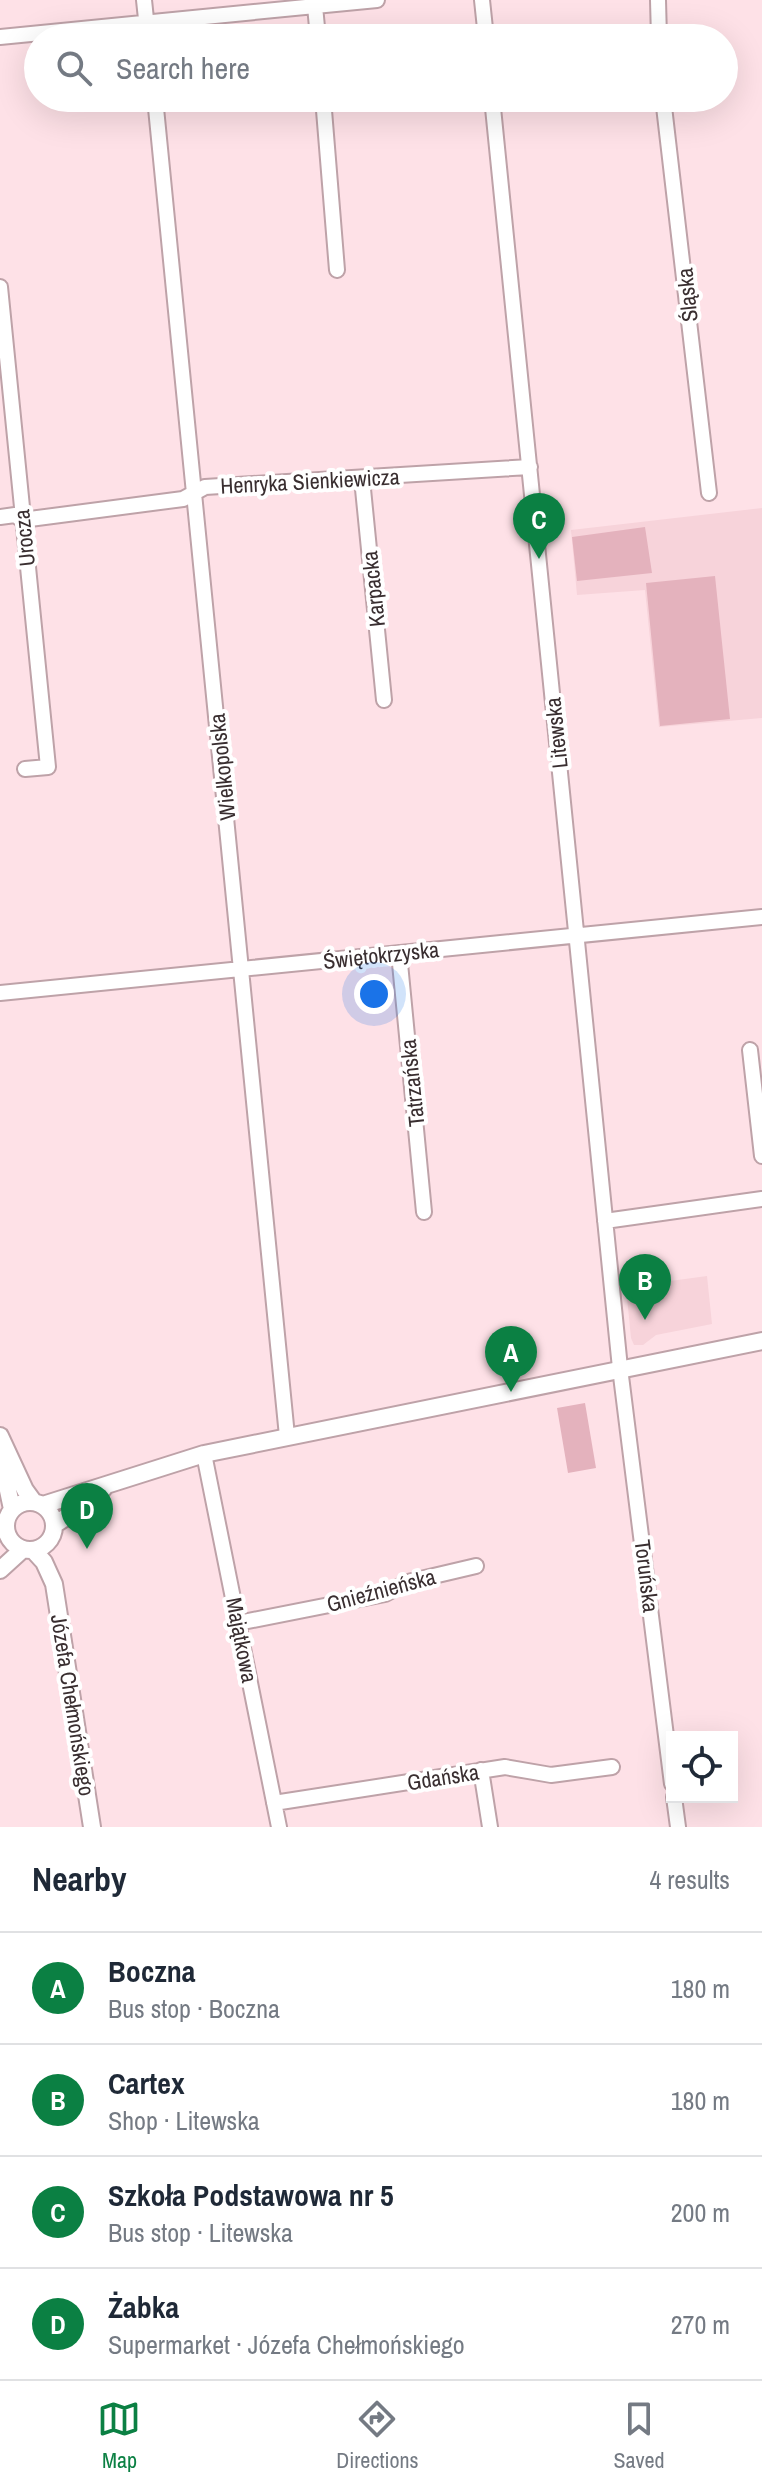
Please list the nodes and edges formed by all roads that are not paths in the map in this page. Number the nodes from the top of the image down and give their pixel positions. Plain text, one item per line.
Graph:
1 (144, 0) edge
2 (377, 0) edge
3 (482, 0) edge
4 (658, 0) edge
5 (315, 6) junction
6 (147, 24) edge
7 (190, 24) edge
8 (317, 24) edge
9 (485, 24) edge
10 (659, 24) edge
11 (24, 36) edge
12 (0, 37) edge
13 (156, 112) edge
14 (324, 112) edge
15 (493, 112) edge
16 (665, 112) edge
17 (337, 270) dead end
18 (0, 287) edge
19 (530, 467) junction
20 (362, 479) junction
21 (194, 493) junction
22 (709, 493) dead end
23 (0, 517) edge
24 (22, 520) junction
25 (384, 700) dead end
26 (25, 769) dead end
27 (762, 917) edge
28 (575, 936) junction
29 (399, 953) junction
30 (242, 969) junction
31 (0, 993) edge
32 (750, 1050) dead end
33 (762, 1156) edge
34 (762, 1199) edge
35 (424, 1212) dead end
36 (605, 1221) junction
37 (762, 1341) edge
38 (620, 1368) junction
39 (0, 1436) edge
40 (287, 1436) junction
41 (0, 1451) edge
42 (204, 1454) junction
43 (104, 1488) junction
44 (38, 1503) junction
45 (12, 1509) junction
46 (54, 1525) junction
47 (3, 1541) edge
48 (34, 1548) junction
49 (476, 1566) dead end
50 (0, 1570) edge
51 (238, 1623) junction
52 (666, 1736) edge
53 (612, 1767) dead end
54 (481, 1770) junction
55 (274, 1803) junction
56 (675, 1803) edge
57 (92, 1827) edge
58 (279, 1827) edge
59 (490, 1827) edge
60 (678, 1827) edge

1 - 6 street
2 - 5 street
3 - 9 street
4 - 10 street
5 - 7 street
5 - 8 street
11 - 12 street
13 - 21 street, Wielkopolska
14 - 17 street
15 - 19 street, Litewska
16 - 22 street, Śląska
18 - 24 street, Urocza
19 - 20 street, Henryka Sienkiewicza
19 - 28 street, Litewska
20 - 21 street, Henryka Sienkiewicza
20 - 25 street, Karpacka
21 - 24 street, Henryka Sienkiewicza
21 - 30 street, Wielkopolska
23 - 24 street, Henryka Sienkiewicza
24 - 26 street, Urocza
27 - 28 street, Świętokrzyska
28 - 29 street, Świętokrzyska
28 - 36 street, Litewska
29 - 30 street, Świętokrzyska
29 - 35 street, Tatrzańska
30 - 31 street, Świętokrzyska
30 - 40 street, Wielkopolska
32 - 33 street
34 - 36 street
36 - 38 street, Litewska
37 - 38 street
38 - 40 street
38 - 52 street, Toruńska
39 - 44 street
40 - 42 street
41 - 45 street
42 - 43 street
42 - 51 street, Majątkowa
43 - 44 street
43 - 46 street
44 - 45 street
44 - 46 street
45 - 47 street
46 - 48 street
47 - 48 street
48 - 50 street
48 - 57 street, Józefa Chełmońskiego
49 - 51 street, Gnieźnieńska
51 - 55 street, Majątkowa
53 - 54 street, Gdańska
54 - 55 street, Gdańska
54 - 59 street
55 - 58 street, Majątkowa
56 - 60 street

